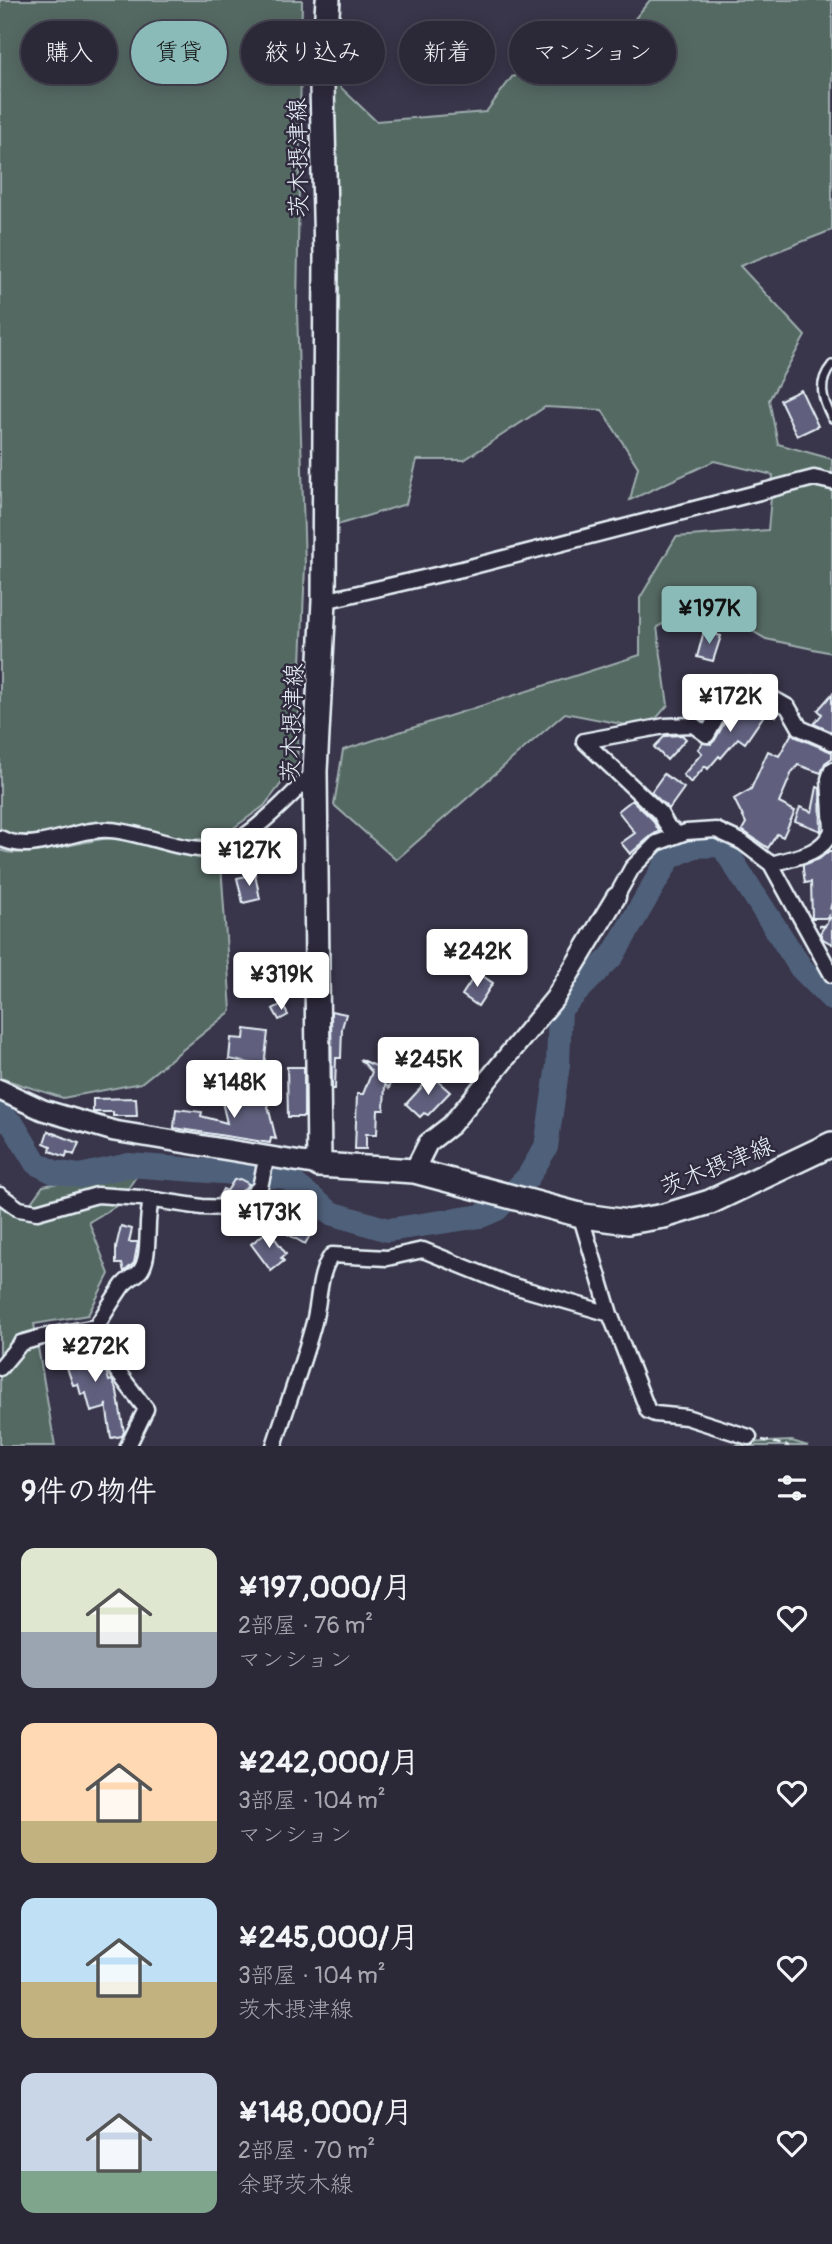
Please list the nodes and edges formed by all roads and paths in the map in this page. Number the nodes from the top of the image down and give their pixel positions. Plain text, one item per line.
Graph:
1 (328, 0) edge
2 (832, 365) edge
3 (832, 418) edge
4 (832, 482) edge
5 (324, 601) junction
6 (832, 742) edge
7 (832, 770) edge
8 (316, 771) junction
9 (678, 834) junction
10 (831, 836) edge
11 (0, 838) edge
12 (771, 864) junction
13 (616, 897) joint
14 (832, 903) edge
15 (808, 933) junction
16 (832, 975) edge
17 (0, 1090) edge
18 (832, 1144) edge
19 (267, 1156) junction
20 (319, 1165) junction
21 (414, 1171) junction
22 (0, 1195) edge
23 (151, 1201) junction
24 (584, 1216) junction
25 (610, 1314) junction
26 (96, 1327) junction
27 (0, 1368) edge
28 (749, 1437) joint
29 (128, 1446) edge
30 (274, 1446) edge
31 (786, 1446) edge

1 - 5 main road, 茨木摂津線
2 - 3 lane
4 - 5 street
5 - 8 main road, 茨木摂津線
6 - 9 street
7 - 10 street
8 - 11 street
8 - 20 main road, 茨木摂津線
9 - 12 street
9 - 13 street
10 - 12 street
12 - 15 street
13 - 21 street
14 - 15 path
15 - 16 street
17 - 19 main road
18 - 24 main road, 茨木摂津線
19 - 20 main road
19 - 23 street
20 - 21 main road, 茨木摂津線
21 - 24 main road, 茨木摂津線
22 - 23 street
23 - 26 street
24 - 25 street
25 - 28 street
25 - 30 street
26 - 27 street
26 - 29 street
28 - 31 path

